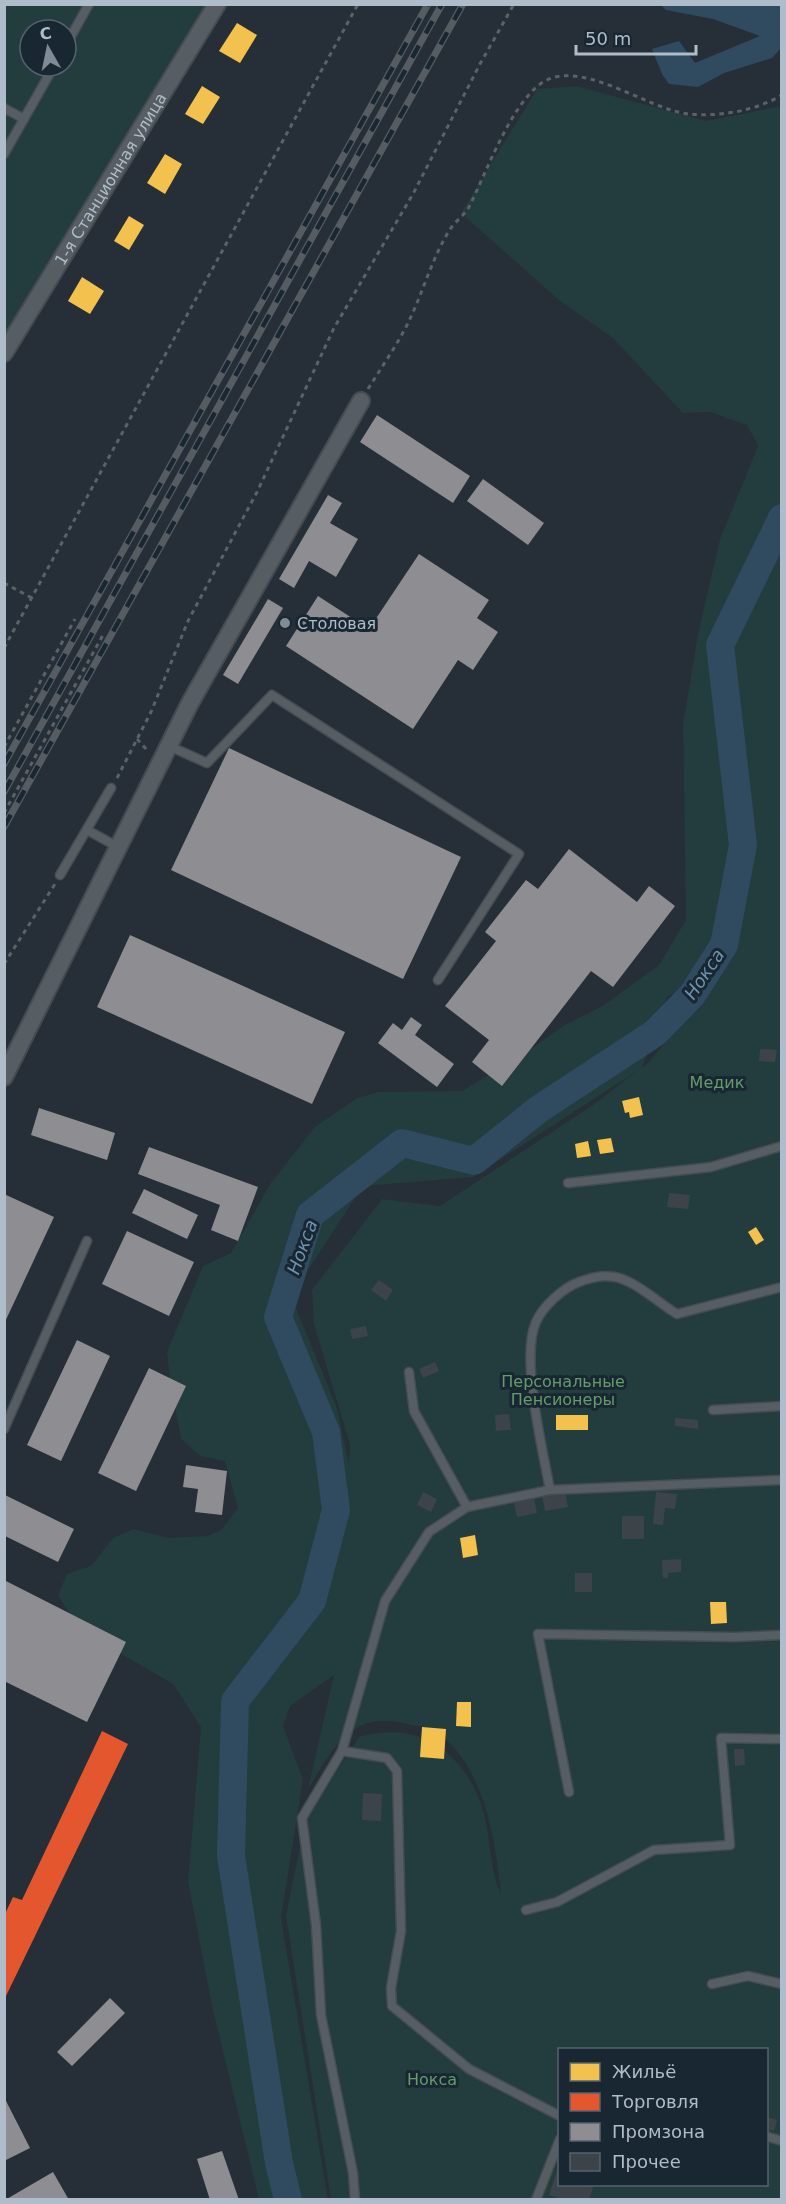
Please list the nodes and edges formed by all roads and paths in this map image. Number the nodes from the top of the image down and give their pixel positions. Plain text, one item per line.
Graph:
1 (89, 4) edge
2 (217, 4) edge
3 (358, 4) edge
4 (514, 4) edge
5 (78, 24) edge
6 (47, 78) edge
7 (782, 95) edge
8 (4, 108) edge
9 (24, 119) junction
10 (4, 153) edge
11 (4, 353) edge
12 (361, 401) joint
13 (4, 583) edge
14 (32, 598) junction
15 (75, 619) dead end
16 (103, 635) dead end
17 (4, 648) edge
18 (137, 739) junction
19 (169, 746) junction
20 (4, 747) edge
21 (148, 751) dead end
22 (111, 788) joint
23 (4, 813) edge
24 (87, 830) junction
25 (118, 847) junction
26 (60, 874) joint
27 (4, 964) edge
28 (438, 980) dead end
29 (4, 1077) edge
30 (782, 1146) edge
31 (568, 1183) dead end
32 (87, 1240) dead end
33 (782, 1287) edge
34 (409, 1372) dead end
35 (782, 1406) edge
36 (713, 1410) dead end
37 (4, 1430) edge
38 (782, 1480) edge
39 (550, 1490) junction
40 (467, 1507) junction
41 (782, 1635) edge
42 (782, 1738) edge
43 (342, 1750) junction
44 (569, 1792) dead end
45 (526, 1910) dead end
46 (712, 1984) dead end
47 (782, 1984) edge
48 (558, 2115) edge
49 (558, 2144) edge
50 (355, 2199) edge
51 (536, 2199) edge

1 - 5 lane
2 - 11 street, 1-я Станционная улица
3 - 14 path
4 - 18 path
6 - 9 lane
7 - 12 path
8 - 9 lane
9 - 10 lane
12 - 19 street
13 - 14 path
14 - 17 path
15 - 20 path
16 - 23 path
18 - 21 path
18 - 22 path
19 - 25 street
19 - 28 lane
22 - 24 lane
24 - 25 lane
24 - 26 lane
25 - 29 street
26 - 27 path
30 - 31 lane
32 - 37 lane
33 - 39 lane
34 - 40 lane
35 - 36 lane
38 - 39 lane
39 - 40 lane
40 - 43 lane
41 - 44 lane
42 - 45 lane
43 - 48 lane
43 - 50 lane
46 - 47 lane
49 - 51 lane

